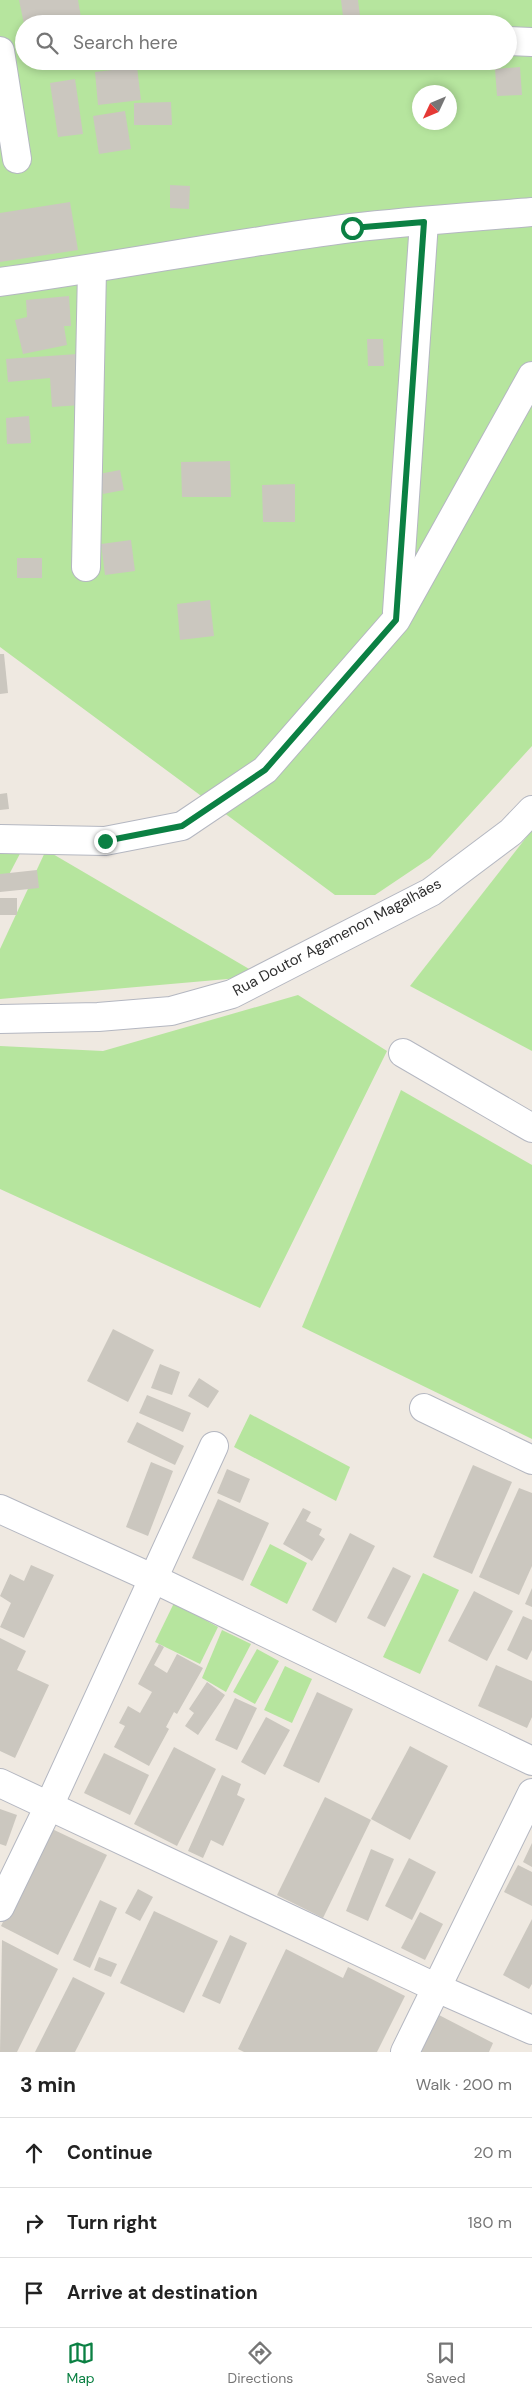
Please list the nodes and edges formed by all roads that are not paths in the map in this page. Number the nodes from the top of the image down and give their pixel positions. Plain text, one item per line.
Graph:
1 (517, 41) edge
2 (532, 42) edge
3 (0, 51) edge
4 (17, 159) dead end
5 (532, 212) edge
6 (424, 222) junction
7 (92, 269) junction
8 (0, 282) edge
9 (532, 376) edge
10 (86, 567) dead end
11 (396, 620) junction
12 (532, 810) edge
13 (0, 838) edge
14 (0, 1019) edge
15 (403, 1053) dead end
16 (532, 1128) edge
17 (424, 1408) dead end
18 (214, 1446) dead end
19 (532, 1460) edge
20 (0, 1509) edge
21 (152, 1578) junction
22 (532, 1761) edge
23 (0, 1783) edge
24 (532, 1793) edge
25 (49, 1806) junction
26 (0, 1907) edge
27 (437, 1988) junction
28 (532, 2030) edge
29 (405, 2052) edge

1 - 2 street
3 - 4 street
5 - 6 street
6 - 7 street
6 - 11 street
7 - 8 street
7 - 10 street
9 - 11 street
11 - 13 street
12 - 14 street, Rua Doutor Agamenon Magalhães
15 - 16 street
17 - 19 street
18 - 21 street
20 - 21 street
21 - 22 street
21 - 25 street
23 - 25 street
24 - 27 street
25 - 26 street
25 - 27 street
27 - 28 street
27 - 29 street

